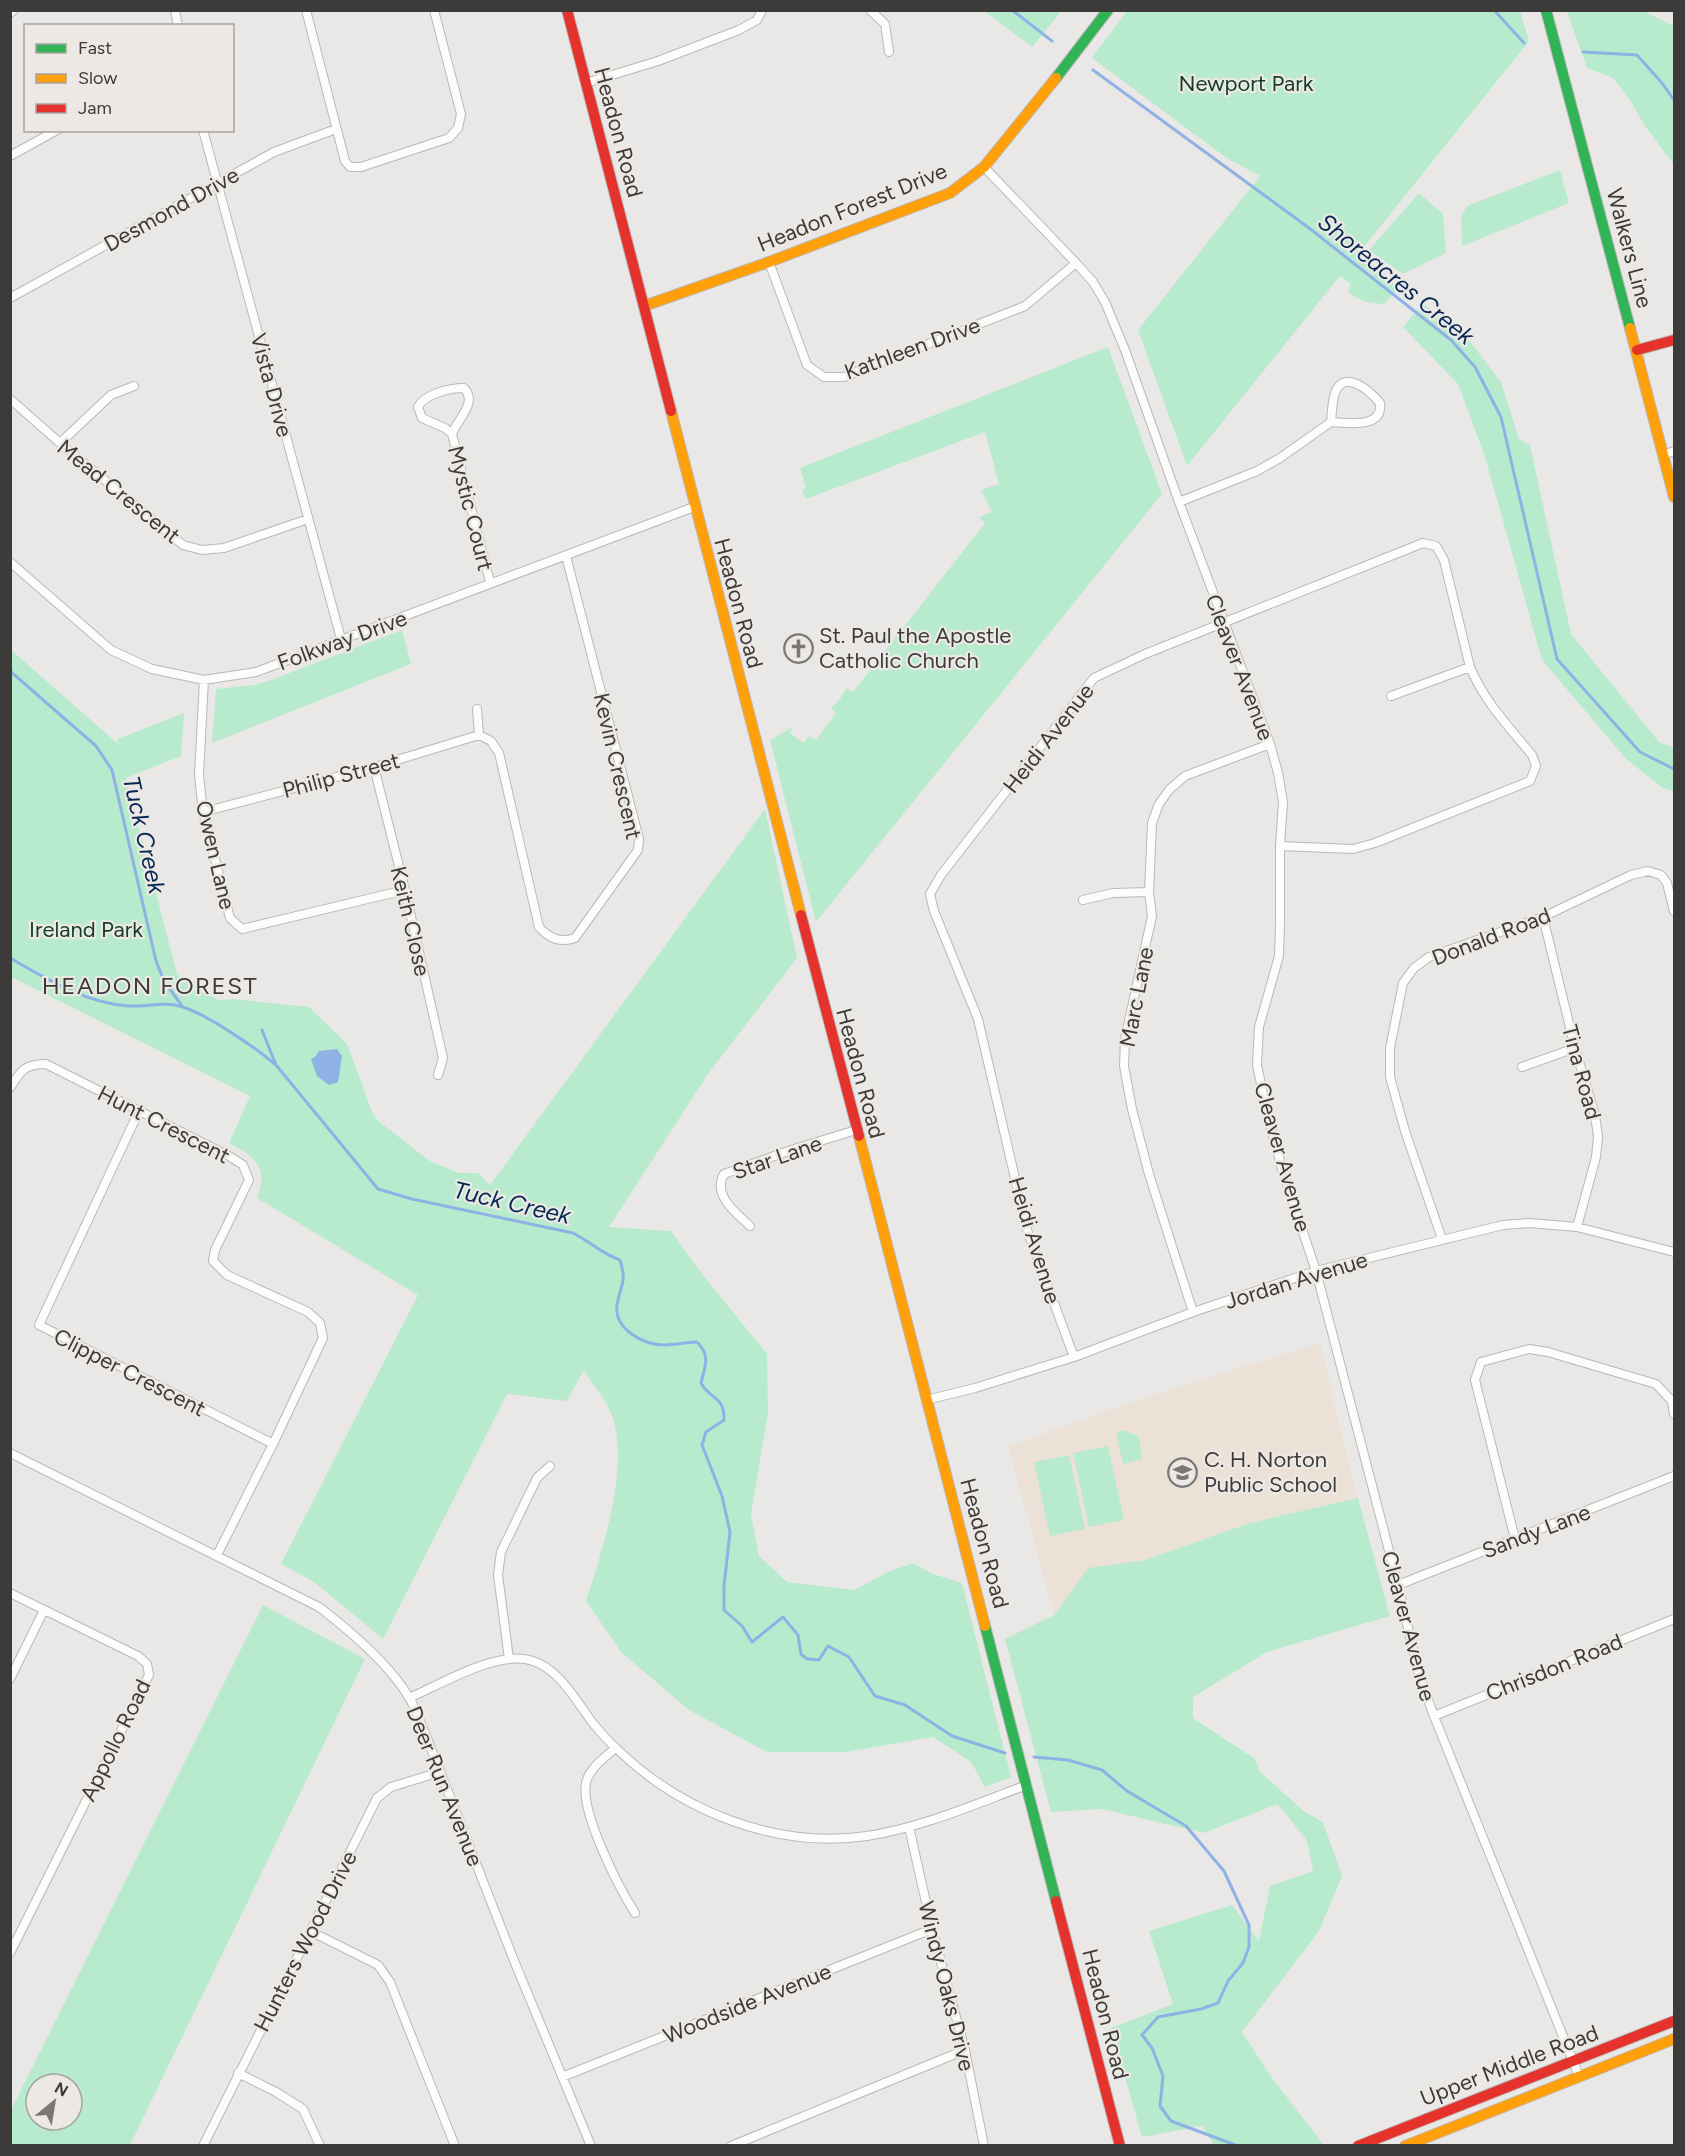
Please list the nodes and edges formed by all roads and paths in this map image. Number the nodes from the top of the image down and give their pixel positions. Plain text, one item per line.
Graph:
1 (15, 10) edge
2 (306, 10) edge
3 (434, 10) edge
4 (567, 10) edge
5 (762, 10) edge
6 (870, 10) edge
7 (1108, 10) edge
8 (1546, 10) edge
9 (10, 13) edge
10 (889, 52) dead end
11 (586, 83) junction
12 (336, 129) junction
13 (53, 132) edge
14 (204, 132) edge
15 (10, 156) edge
16 (984, 167) junction
17 (217, 185) junction
18 (769, 262) junction
19 (1076, 263) junction
20 (10, 298) edge
21 (644, 306) junction
22 (1674, 340) edge
23 (1637, 350) junction
24 (134, 386) dead end
25 (10, 399) edge
26 (1331, 422) junction
27 (452, 434) junction
28 (60, 443) junction
29 (1674, 451) edge
30 (1663, 455) junction
31 (1674, 497) edge
32 (1179, 502) junction
33 (694, 507) junction
34 (308, 519) junction
35 (566, 556) junction
36 (10, 562) edge
37 (490, 582) junction
38 (1224, 624) junction
39 (341, 639) junction
40 (1470, 667) junction
41 (204, 680) junction
42 (1391, 696) dead end
43 (477, 709) dead end
44 (479, 735) junction
45 (1270, 744) junction
46 (374, 767) junction
47 (203, 812) junction
48 (1280, 846) junction
49 (405, 890) junction
50 (1149, 892) junction
51 (1083, 900) dead end
52 (1674, 910) edge
53 (1543, 916) junction
54 (1575, 1048) junction
55 (1522, 1067) dead end
56 (438, 1075) dead end
57 (10, 1088) edge
58 (139, 1111) junction
59 (856, 1130) junction
60 (750, 1226) dead end
61 (1578, 1227) junction
62 (1442, 1239) junction
63 (1674, 1252) edge
64 (1316, 1271) junction
65 (1193, 1312) junction
66 (1074, 1357) junction
67 (926, 1400) junction
68 (1674, 1414) edge
69 (273, 1444) junction
70 (10, 1453) edge
71 (550, 1466) dead end
72 (1674, 1476) edge
73 (1515, 1539) junction
74 (217, 1555) junction
75 (1398, 1585) junction
76 (10, 1593) edge
77 (44, 1610) junction
78 (1674, 1619) edge
79 (509, 1659) junction
80 (10, 1679) edge
81 (409, 1698) junction
82 (1434, 1716) junction
83 (615, 1748) junction
84 (440, 1772) junction
85 (1027, 1785) junction
86 (909, 1827) junction
87 (635, 1913) dead end
88 (932, 1929) junction
89 (310, 1931) junction
90 (10, 1953) edge
91 (1674, 2021) edge
92 (1674, 2039) edge
93 (965, 2050) junction
94 (1574, 2061) junction
95 (238, 2073) junction
96 (1579, 2076) junction
97 (562, 2077) junction
98 (203, 2145) edge
99 (320, 2145) edge
100 (455, 2145) edge
101 (591, 2145) edge
102 (730, 2145) edge
103 (984, 2145) edge
104 (1120, 2145) edge
105 (1358, 2145) edge
106 (1405, 2145) edge

1 - 9 street
2 - 12 street
3 - 12 street
4 - 11 street, Headon Road
5 - 11 street
6 - 10 street
7 - 16 street, Headon Forest Drive
8 - 23 street, Walkers Line
11 - 21 street, Headon Road
12 - 17 street, Desmond Drive
13 - 15 street
14 - 17 street, Vista Drive
16 - 18 street, Headon Forest Drive
16 - 19 street, Cleaver Avenue
17 - 20 street, Desmond Drive
17 - 34 street, Vista Drive
18 - 19 street, Kathleen Drive
18 - 21 street, Headon Forest Drive
19 - 32 street, Cleaver Avenue
21 - 33 street, Headon Road
22 - 23 street
23 - 30 street, Walkers Line
24 - 28 street
25 - 28 street, Mead Crescent
26 - 26 street
26 - 32 street
27 - 27 street, Mystic Court
27 - 37 street, Mystic Court
28 - 34 street, Mead Crescent
29 - 30 street
30 - 31 street, Walkers Line
32 - 38 street, Cleaver Avenue
33 - 35 street, Folkway Drive
33 - 59 street, Headon Road
34 - 39 street, Vista Drive
35 - 37 street, Folkway Drive
35 - 44 street, Kevin Crescent
36 - 41 street, Folkway Drive
37 - 39 street, Folkway Drive
38 - 40 street, Heidi Avenue
38 - 45 street, Cleaver Avenue
38 - 66 street, Heidi Avenue
39 - 41 street, Folkway Drive
40 - 42 street
40 - 48 street, Heidi Avenue
41 - 47 street, Owen Lane
43 - 44 street
44 - 46 street, Philip Street
45 - 48 street, Cleaver Avenue
45 - 50 street, Marc Lane
46 - 47 street, Philip Street
46 - 49 street, Keith Close
47 - 49 street, Owen Lane
48 - 64 street, Cleaver Avenue
49 - 56 street, Keith Close
50 - 51 street
50 - 65 street, Marc Lane
52 - 53 street, Donald Road
53 - 54 street, Tina Road
53 - 62 street, Donald Road
54 - 55 street
54 - 61 street, Tina Road
57 - 58 street, Hunt Crescent
58 - 69 street, Hunt Crescent
58 - 69 street, Clipper Crescent
59 - 60 street, Star Lane
59 - 67 street, Headon Road
61 - 62 street, Jordan Avenue
61 - 63 street, Jordan Avenue
62 - 64 street, Jordan Avenue
64 - 65 street, Jordan Avenue
64 - 75 street, Cleaver Avenue
65 - 66 street, Jordan Avenue
66 - 67 street, Jordan Avenue
67 - 85 street, Headon Road
68 - 73 street
69 - 74 street, Hunt Crescent
70 - 74 street, Deer Run Avenue
71 - 79 street
72 - 73 street, Sandy Lane
73 - 75 street, Sandy Lane
74 - 81 street, Deer Run Avenue
75 - 82 street, Cleaver Avenue
76 - 77 street, Appollo Road
77 - 80 street
77 - 90 street, Appollo Road
78 - 82 street, Chrisdon Road
79 - 81 street
79 - 83 street
81 - 84 street, Deer Run Avenue
82 - 94 street, Cleaver Avenue
83 - 86 street
83 - 87 street
84 - 89 street, Hunters Wood Drive
84 - 97 street, Deer Run Avenue
85 - 86 street
85 - 104 street, Headon Road
86 - 88 street, Windy Oaks Drive
88 - 93 street, Windy Oaks Drive
88 - 97 street, Woodside Avenue
89 - 95 street, Hunters Wood Drive
89 - 100 street
91 - 94 street, Upper Middle Road
92 - 96 street, Upper Middle Road
93 - 102 street
93 - 103 street, Windy Oaks Drive
94 - 96 street, Cleaver Avenue
94 - 105 street, Upper Middle Road
95 - 98 street, Hunters Wood Drive
95 - 99 street
96 - 106 street, Upper Middle Road
97 - 101 street, Deer Run Avenue

